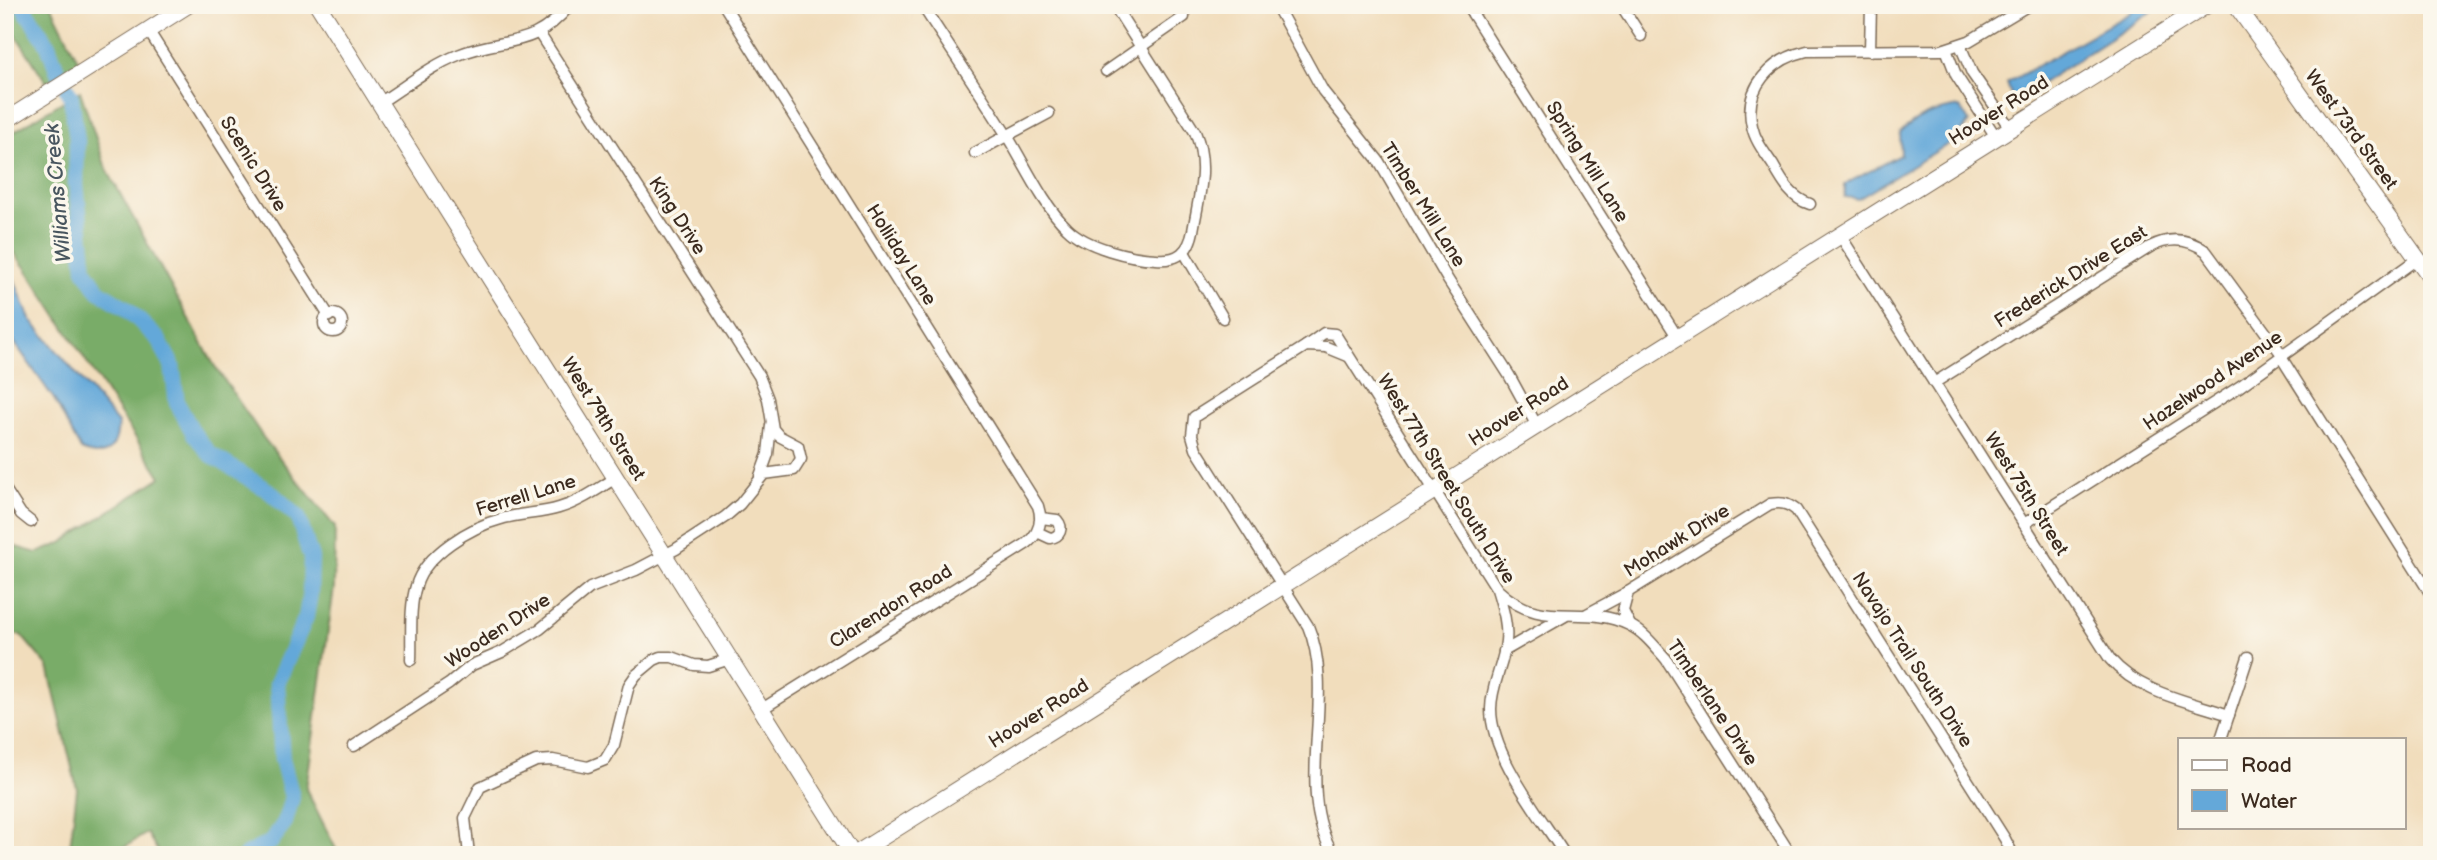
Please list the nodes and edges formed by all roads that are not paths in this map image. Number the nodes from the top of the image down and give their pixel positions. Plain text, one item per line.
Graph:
1 (188, 5) edge
2 (318, 5) edge
3 (570, 5) edge
4 (724, 5) edge
5 (922, 5) edge
6 (1114, 5) edge
7 (1276, 5) edge
8 (1467, 5) edge
9 (1621, 5) edge
10 (1871, 5) edge
11 (2029, 5) edge
12 (2207, 5) edge
13 (2236, 5) edge
14 (1184, 17) dead end
15 (148, 30) junction
16 (539, 33) junction
17 (1641, 36) dead end
18 (1960, 45) junction
19 (1140, 47) junction
20 (1946, 49) junction
21 (1870, 51) junction
22 (1106, 71) dead end
23 (379, 103) junction
24 (1049, 113) dead end
25 (5, 121) edge
26 (2003, 133) junction
27 (1007, 135) junction
28 (975, 152) dead end
29 (1810, 204) dead end
30 (1840, 236) junction
31 (1182, 254) junction
32 (2417, 259) junction
33 (2432, 279) edge
34 (329, 316) dead end
35 (1223, 318) dead end
36 (1678, 338) junction
37 (1306, 346) junction
38 (1349, 356) junction
39 (2282, 356) junction
40 (1934, 383) junction
41 (771, 425) junction
42 (1537, 426) junction
43 (616, 478) junction
44 (760, 478) junction
45 (5, 489) edge
46 (1433, 491) junction
47 (1786, 504) joint
48 (31, 522) dead end
49 (2024, 524) junction
50 (1039, 525) junction
51 (664, 555) junction
52 (1282, 586) junction
53 (1497, 589) junction
54 (1628, 592) junction
55 (2432, 596) edge
56 (1587, 614) junction
57 (1564, 616) junction
58 (1630, 625) junction
59 (1504, 651) junction
60 (2248, 657) dead end
61 (730, 659) junction
62 (411, 660) dead end
63 (762, 709) junction
64 (2229, 715) junction
65 (2221, 738) edge
66 (355, 746) dead end
67 (469, 855) edge
68 (853, 855) edge
69 (1334, 855) edge
70 (1565, 855) edge
71 (1791, 855) edge
72 (2013, 855) edge

1 - 15 street
2 - 23 street, West 79th Street
3 - 16 street
4 - 50 street, Holliday Lane
5 - 27 street
6 - 19 street
7 - 42 street, Timber Mill Lane
8 - 36 street, Spring Mill Lane
9 - 17 street
10 - 21 street
11 - 18 street
12 - 26 street, Hoover Road
13 - 32 street, West 73rd Street
14 - 19 street
15 - 25 street
15 - 34 street, Scenic Drive
16 - 23 street
16 - 41 street, King Drive
18 - 20 street
18 - 26 street
19 - 22 street
19 - 31 street
20 - 21 street
20 - 26 street
21 - 29 street
23 - 43 street, West 79th Street
24 - 27 street
26 - 30 street, Hoover Road
27 - 28 street
27 - 31 street
30 - 36 street, Hoover Road
30 - 40 street, West 75th Street
31 - 35 street
32 - 33 street, West 73rd Street
32 - 39 street, Hazelwood Avenue
36 - 42 street, Hoover Road
37 - 38 street
37 - 38 street, West 77th Street South Drive
37 - 52 street
38 - 46 street, West 77th Street South Drive
39 - 40 street, Frederick Drive East
39 - 49 street, Hazelwood Avenue
39 - 55 street, Frederick Drive East
40 - 49 street, West 75th Street
41 - 44 street, King Drive
41 - 44 street
42 - 46 street, Hoover Road
43 - 51 street, West 79th Street
43 - 62 street, Ferrell Lane
44 - 51 street, King Drive
45 - 48 street
46 - 52 street, Hoover Road
46 - 53 street, West 77th Street South Drive
47 - 54 street, Mohawk Drive
47 - 72 street, Navajo Trail South Drive
49 - 64 street, West 75th Street
50 - 50 street, Holliday Lane
50 - 63 street, Clarendon Road
51 - 61 street, West 79th Street
51 - 66 street, Wooden Drive
52 - 68 street, Hoover Road
52 - 69 street
53 - 57 street, Timberlane Drive
53 - 59 street, West 77th Street South Drive
54 - 56 street, Mohawk Drive
54 - 58 street
56 - 57 street, Timberlane Drive
56 - 58 street, Timberlane Drive
57 - 59 street
58 - 71 street, Timberlane Drive
59 - 70 street, West 77th Street South Drive
60 - 64 street
61 - 63 street, West 79th Street
61 - 67 street
63 - 68 street, West 79th Street
64 - 65 street

